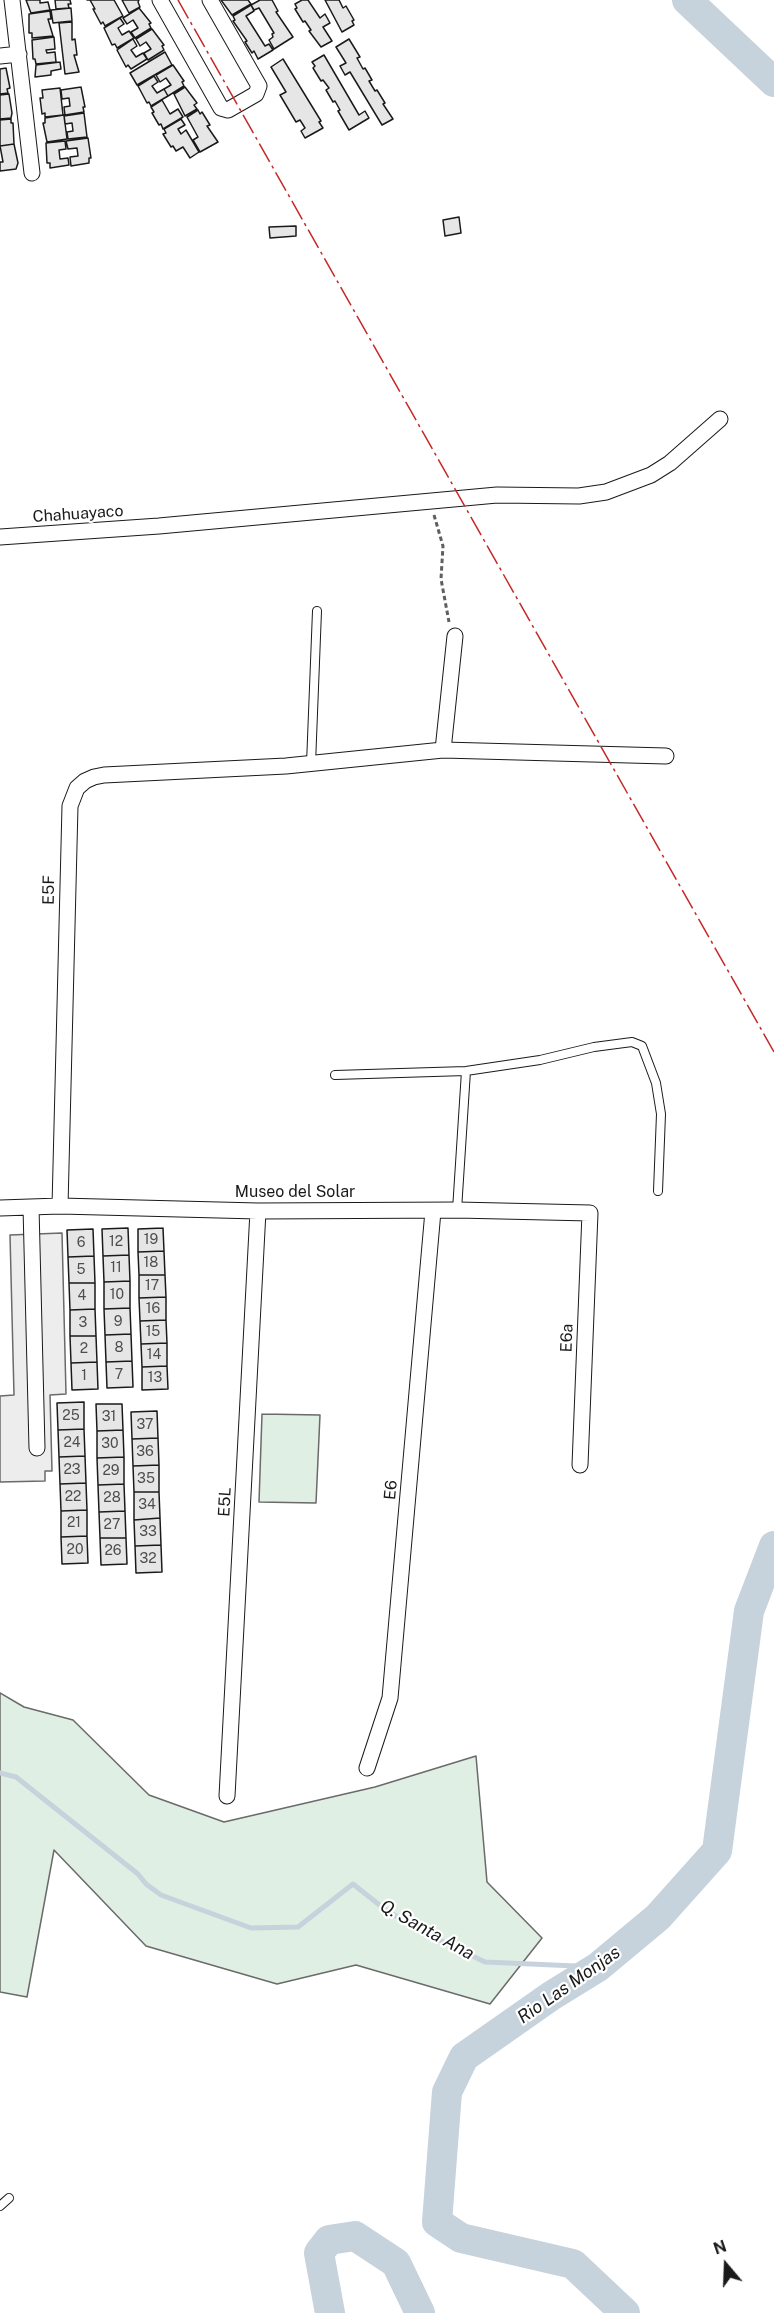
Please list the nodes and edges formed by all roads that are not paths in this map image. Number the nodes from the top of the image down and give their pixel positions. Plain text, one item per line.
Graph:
1 (12, 0) edge
2 (160, 0) edge
3 (210, 0) edge
4 (19, 54) junction
5 (0, 56) edge
6 (32, 173) dead end
7 (720, 419) dead end
8 (0, 537) edge
9 (317, 611) dead end
10 (455, 636) road end
11 (443, 750) junction
12 (666, 756) dead end
13 (311, 764) junction
14 (466, 1071) junction
15 (335, 1075) dead end
16 (657, 1191) dead end
17 (60, 1206) junction
18 (31, 1208) junction
19 (0, 1209) edge
20 (457, 1210) junction
21 (258, 1211) junction
22 (434, 1211) junction
23 (590, 1213) joint
24 (37, 1448) dead end
25 (580, 1465) dead end
26 (367, 1768) dead end
27 (227, 1796) dead end
28 (9, 2198) dead end
29 (0, 2206) edge

1 - 4 street
2 - 3 street
4 - 5 street
4 - 6 street
7 - 8 street, Chahuayaco
9 - 13 lane
10 - 11 street
11 - 12 street, E5F
11 - 13 street, E5F
13 - 17 street, E5F
14 - 15 lane
14 - 16 lane
14 - 20 lane
17 - 18 street, Museo del Solar
17 - 21 street, Museo del Solar
18 - 19 street, Museo del Solar
18 - 24 street
20 - 22 street, Museo del Solar
20 - 23 street, Museo del Solar
21 - 22 street, Museo del Solar
21 - 27 street, E5L
22 - 26 street, E6
23 - 25 street, E6a
28 - 29 lane

